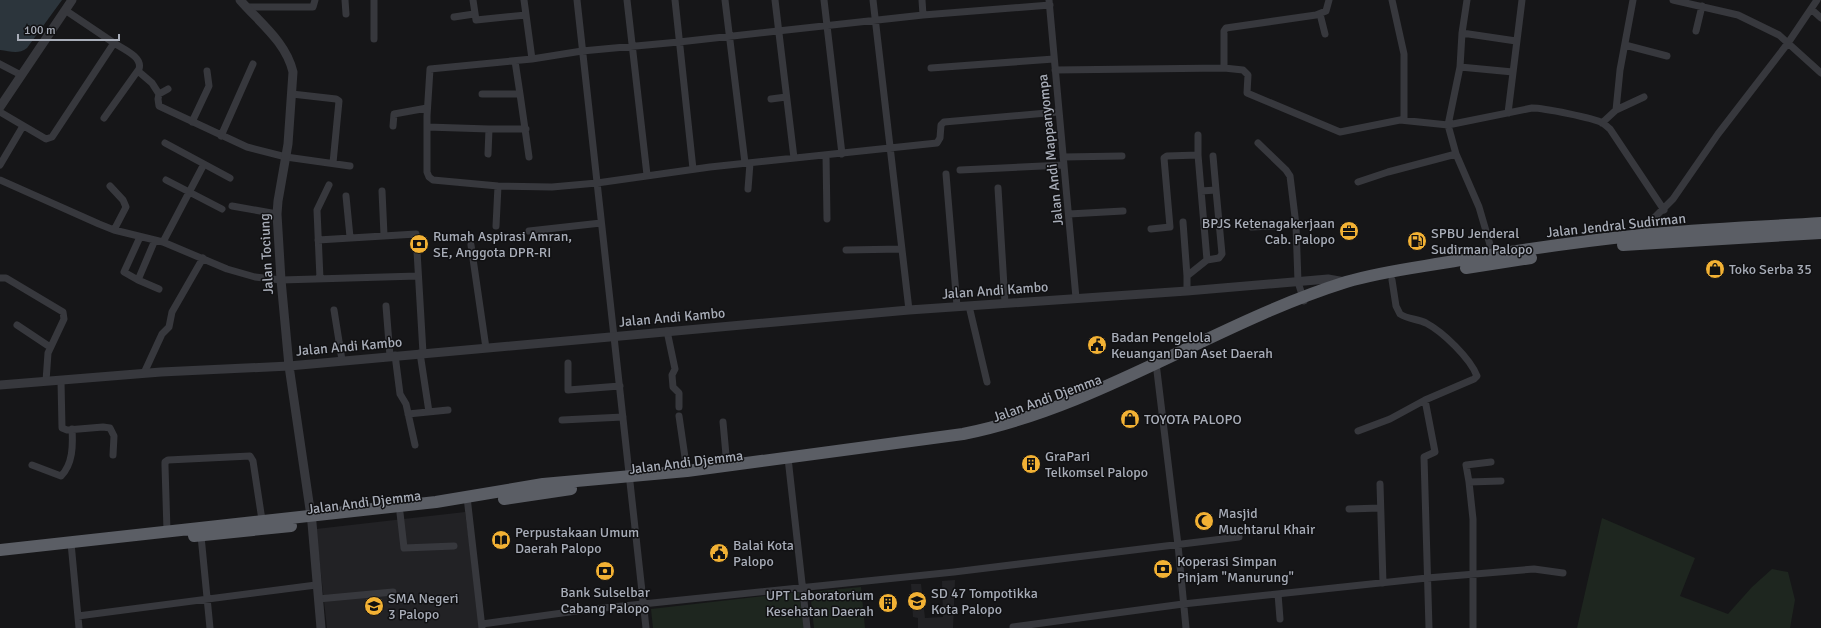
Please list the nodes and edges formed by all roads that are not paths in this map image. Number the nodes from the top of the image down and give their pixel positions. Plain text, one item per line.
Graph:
1 (72, 0) edge
2 (315, 0) edge
3 (345, 0) edge
4 (374, 0) edge
5 (473, 0) edge
6 (524, 0) edge
7 (577, 0) edge
8 (627, 0) edge
9 (675, 0) edge
10 (725, 0) edge
11 (775, 0) edge
12 (824, 0) edge
13 (873, 0) edge
14 (922, 0) edge
15 (1329, 0) edge
16 (1392, 0) edge
17 (1467, 0) edge
18 (1522, 0) edge
19 (1633, 0) edge
20 (1672, 0) edge
21 (1817, 0) edge
22 (1688, 2) edge
23 (1049, 3) edge
24 (243, 4) edge
25 (1702, 6) junction
26 (1810, 9) junction
27 (65, 10) junction
28 (346, 14) dead end
29 (474, 14) junction
30 (1320, 14) junction
31 (526, 15) junction
32 (923, 15) junction
33 (454, 17) dead end
34 (1821, 18) edge
35 (875, 21) junction
36 (827, 25) junction
37 (1696, 31) dead end
38 (778, 32) junction
39 (1462, 33) junction
40 (1324, 34) dead end
41 (729, 37) junction
42 (374, 38) dead end
43 (1516, 40) junction
44 (680, 42) junction
45 (114, 43) junction
46 (1788, 43) junction
47 (1625, 46) junction
48 (632, 47) junction
49 (582, 51) junction
50 (1667, 56) dead end
51 (532, 59) junction
52 (1054, 60) junction
53 (515, 61) junction
54 (0, 64) edge
55 (253, 64) dead end
56 (931, 68) dead end
57 (1224, 68) junction
58 (1460, 68) junction
59 (1055, 70) junction
60 (138, 71) junction
61 (207, 71) dead end
62 (1512, 72) junction
63 (1821, 73) edge
64 (21, 75) junction
65 (168, 89) dead end
66 (159, 94) junction
67 (292, 94) junction
68 (482, 94) dead end
69 (520, 94) junction
70 (786, 97) junction
71 (1644, 97) dead end
72 (771, 99) dead end
73 (0, 108) edge
74 (427, 108) junction
75 (1616, 110) junction
76 (0, 112) edge
77 (1058, 112) junction
78 (1508, 113) junction
79 (104, 118) dead end
80 (1404, 120) junction
81 (192, 122) junction
82 (1602, 123) junction
83 (1448, 125) junction
84 (23, 126) junction
85 (394, 126) dead end
86 (427, 127) junction
87 (489, 129) junction
88 (526, 129) junction
89 (1198, 135) dead end
90 (221, 136) junction
91 (165, 143) dead end
92 (1258, 143) dead end
93 (890, 149) junction
94 (488, 154) dead end
95 (842, 154) junction
96 (1456, 154) junction
97 (826, 155) junction
98 (1198, 155) junction
99 (1062, 156) junction
100 (1122, 156) dead end
101 (1213, 156) dead end
102 (286, 157) junction
103 (529, 157) dead end
104 (794, 158) junction
105 (332, 163) junction
106 (747, 163) junction
107 (204, 164) junction
108 (0, 165) edge
109 (1064, 165) junction
110 (350, 166) dead end
111 (693, 169) junction
112 (960, 170) dead end
113 (946, 174) dead end
114 (647, 175) junction
115 (230, 178) dead end
116 (0, 180) edge
117 (166, 180) dead end
118 (1358, 182) dead end
119 (597, 183) junction
120 (329, 185) dead end
121 (110, 186) dead end
122 (498, 186) junction
123 (998, 188) dead end
124 (748, 189) dead end
125 (1216, 190) junction
126 (382, 191) dead end
127 (1201, 191) junction
128 (190, 192) junction
129 (346, 196) dead end
130 (232, 206) dead end
131 (222, 209) dead end
132 (1664, 210) junction
133 (1123, 211) dead end
134 (277, 214) junction
135 (1069, 214) junction
136 (827, 219) dead end
137 (1183, 222) dead end
138 (601, 223) junction
139 (1821, 224) edge
140 (1296, 225) junction
141 (496, 226) dead end
142 (1252, 227) dead end
143 (1152, 229) dead end
144 (114, 230) junction
145 (529, 231) dead end
146 (1821, 233) edge
147 (384, 235) junction
148 (140, 237) junction
149 (350, 237) junction
150 (1643, 239) junction
151 (155, 240) junction
152 (318, 240) junction
153 (1626, 241) junction
154 (163, 242) junction
155 (471, 245) dead end
156 (902, 249) junction
157 (846, 250) dead end
158 (1492, 255) junction
159 (204, 258) junction
160 (1207, 260) junction
161 (418, 276) junction
162 (1188, 276) junction
163 (0, 278) edge
164 (320, 279) junction
165 (138, 280) junction
166 (281, 280) junction
167 (1392, 280) junction
168 (1298, 282) junction
169 (1346, 285) junction
170 (159, 289) dead end
171 (1187, 291) junction
172 (1076, 298) junction
173 (1303, 300) junction
174 (1005, 303) junction
175 (386, 306) dead end
176 (958, 306) junction
177 (969, 306) junction
178 (334, 310) dead end
179 (909, 310) junction
180 (17, 325) dead end
181 (667, 331) junction
182 (615, 336) junction
183 (50, 347) junction
184 (486, 348) junction
185 (421, 353) junction
186 (392, 355) junction
187 (342, 360) junction
188 (568, 363) dead end
189 (289, 366) junction
190 (1157, 366) junction
191 (144, 373) junction
192 (61, 381) junction
193 (46, 382) junction
194 (987, 382) dead end
195 (0, 385) edge
196 (620, 386) junction
197 (1425, 400) junction
198 (679, 407) dead end
199 (448, 410) dead end
200 (429, 412) junction
201 (408, 414) junction
202 (679, 416) dead end
203 (623, 417) junction
204 (562, 420) dead end
205 (723, 422) dead end
206 (72, 429) junction
207 (1358, 432) dead end
208 (415, 445) dead end
209 (113, 455) dead end
210 (789, 461) junction
211 (1491, 462) dead end
212 (32, 465) dead end
213 (727, 466) junction
214 (687, 471) junction
215 (630, 480) junction
216 (1501, 481) dead end
217 (1469, 482) junction
218 (1380, 484) dead end
219 (468, 501) junction
220 (1380, 508) junction
221 (1349, 509) dead end
222 (400, 513) junction
223 (262, 520) junction
224 (311, 520) junction
225 (167, 532) junction
226 (201, 536) junction
227 (1239, 537) dead end
228 (1178, 545) junction
229 (454, 546) dead end
230 (72, 547) junction
231 (0, 550) edge
232 (0, 558) edge
233 (1563, 574) dead end
234 (1472, 575) junction
235 (1427, 578) junction
236 (1383, 583) junction
237 (316, 585) junction
238 (803, 586) junction
239 (393, 592) dead end
240 (1278, 594) junction
241 (207, 598) junction
242 (318, 599) junction
243 (644, 604) junction
244 (1183, 604) junction
245 (78, 616) junction
246 (1280, 619) dead end
247 (482, 626) edge
248 (79, 628) edge
249 (210, 628) edge
250 (322, 628) edge
251 (646, 628) edge
252 (807, 628) edge
253 (1013, 628) edge
254 (1186, 628) edge
255 (1429, 628) edge
256 (1473, 628) edge

1 - 27 street
2 - 24 street
3 - 28 street
4 - 42 street
5 - 29 street
6 - 31 street
7 - 49 street
8 - 48 street
9 - 44 street
10 - 41 street
11 - 38 street
12 - 36 street
13 - 35 street
14 - 32 street
15 - 30 street
16 - 80 street
17 - 39 street
18 - 43 street
19 - 47 street
20 - 22 street
21 - 26 street
22 - 25 street
23 - 32 street
23 - 52 street, Jalan Andi Mappanyompa
24 - 67 street, Jalan Tociung
25 - 37 street
25 - 46 street
26 - 34 street
26 - 46 street
27 - 45 street
27 - 64 street
29 - 31 street
29 - 33 street
30 - 40 street
30 - 57 street
31 - 51 street
32 - 35 street
35 - 36 street
35 - 93 street
36 - 38 street
36 - 95 street
38 - 41 street
38 - 70 street
39 - 43 street
39 - 58 street
41 - 44 street
41 - 106 street
43 - 62 street
44 - 48 street
44 - 111 street
45 - 60 street
45 - 84 street
46 - 63 street
46 - 132 street
47 - 50 street
47 - 75 street
48 - 49 street
48 - 114 street
49 - 51 street
49 - 119 street
51 - 53 street
52 - 56 street
52 - 59 street, Jalan Andi Mappanyompa
53 - 69 street
53 - 74 street
54 - 64 street
55 - 90 street
57 - 59 street
57 - 80 street
58 - 62 street
58 - 83 street
59 - 77 street, Jalan Andi Mappanyompa
60 - 66 street
60 - 79 street
61 - 81 street
62 - 78 street
64 - 73 street
65 - 66 street
66 - 81 street
67 - 102 street, Jalan Tociung
67 - 105 street
68 - 69 street
69 - 88 street
70 - 72 street
70 - 104 street
71 - 75 street
74 - 85 street
74 - 86 street
75 - 82 street
76 - 84 street
77 - 93 street
77 - 99 street, Jalan Andi Mappanyompa
78 - 82 street
78 - 83 street
80 - 83 street
81 - 90 street
82 - 132 street
83 - 96 street
84 - 108 street
86 - 87 street
86 - 122 street
87 - 88 street
87 - 94 street
88 - 103 street
89 - 98 street
90 - 102 street
91 - 107 street
92 - 140 street
93 - 95 street
93 - 156 street
95 - 97 street
96 - 118 street
96 - 158 street
97 - 104 street
97 - 136 street
98 - 127 street
98 - 143 street
99 - 100 street
99 - 109 street, Jalan Andi Mappanyompa
101 - 125 street
102 - 105 street
102 - 134 street, Jalan Tociung
104 - 106 street
105 - 110 street
106 - 111 street
106 - 124 street
107 - 115 street
107 - 128 street
109 - 112 street
109 - 135 street, Jalan Andi Mappanyompa
111 - 114 street
113 - 176 street
114 - 119 street
116 - 144 street
117 - 128 street
119 - 122 street
119 - 138 street
120 - 152 street
121 - 144 street
122 - 141 street
123 - 174 street
125 - 127 street
125 - 160 street
126 - 147 street
127 - 160 street
128 - 131 street
128 - 154 street
129 - 149 street
130 - 134 street
132 - 150 street
133 - 135 street
134 - 166 street, Jalan Tociung
135 - 172 street, Jalan Andi Mappanyompa
137 - 162 street
138 - 145 street
138 - 182 street
139 - 150 highway, Jalan Jendral Sudirman
140 - 142 street
140 - 168 street
144 - 148 street
146 - 150 highway, Jalan Jendral Sudirman
147 - 149 street
147 - 161 street
148 - 151 street
148 - 165 street
149 - 152 street
150 - 153 highway, Jalan Jendral Sudirman
151 - 154 street
151 - 165 street
152 - 164 street
153 - 158 highway, Jalan Jendral Sudirman
153 - 167 highway, Jalan Jendral Sudirman
154 - 159 street
155 - 184 street
156 - 157 street
156 - 179 street
158 - 169 highway, Jalan Jendral Sudirman
159 - 166 street
159 - 191 street
160 - 162 street
161 - 164 street
161 - 185 street
162 - 171 street
163 - 183 street
164 - 166 street
165 - 170 street
166 - 189 street, Jalan Tociung
167 - 169 highway, Jalan Jendral Sudirman
167 - 197 street
168 - 169 street, Jalan Andi Kambo
168 - 171 street, Jalan Andi Kambo
168 - 173 street
169 - 173 highway, Jalan Andi Djemma
171 - 172 street, Jalan Andi Kambo
172 - 174 street, Jalan Andi Kambo
173 - 190 highway, Jalan Andi Djemma
174 - 177 street, Jalan Andi Kambo
175 - 186 street
176 - 177 street, Jalan Andi Kambo
176 - 179 street, Jalan Andi Kambo
177 - 194 street
178 - 187 street
179 - 181 street, Jalan Andi Kambo
180 - 183 street
181 - 182 street, Jalan Andi Kambo
181 - 198 street
182 - 184 street, Jalan Andi Kambo
182 - 196 street
183 - 193 street
184 - 185 street, Jalan Andi Kambo
185 - 186 street, Jalan Andi Kambo
185 - 200 street
186 - 187 street, Jalan Andi Kambo
186 - 201 street
187 - 189 street, Jalan Andi Kambo
188 - 196 street
189 - 191 street, Jalan Andi Kambo
189 - 224 street, Jalan Tociung
190 - 210 highway, Jalan Andi Djemma
190 - 228 street
191 - 192 street, Jalan Andi Kambo
192 - 193 street, Jalan Andi Kambo
192 - 206 street
193 - 195 street, Jalan Andi Kambo
196 - 203 street
197 - 207 street
197 - 235 street
199 - 200 street
200 - 201 street
201 - 208 street
202 - 214 street
203 - 204 street
203 - 215 street
205 - 213 street
206 - 209 street
206 - 212 street
210 - 213 highway, Jalan Andi Djemma
210 - 215 highway, Jalan Andi Djemma
210 - 238 street
211 - 217 street
213 - 214 highway, Jalan Andi Djemma
214 - 215 highway, Jalan Andi Djemma
215 - 219 highway, Jalan Andi Djemma
215 - 243 street
216 - 217 street
217 - 234 street
218 - 220 street
219 - 222 highway, Jalan Andi Djemma
219 - 224 highway, Jalan Andi Djemma
219 - 247 street
220 - 221 street
220 - 236 street
222 - 224 highway, Jalan Andi Djemma
222 - 229 street
223 - 224 highway, Jalan Andi Djemma
223 - 225 highway, Jalan Andi Djemma
223 - 225 street
224 - 226 highway, Jalan Andi Djemma
224 - 237 street, Jalan Tociung
225 - 230 highway, Jalan Andi Djemma
226 - 230 highway, Jalan Andi Djemma
226 - 241 street
227 - 228 street
228 - 238 street
228 - 244 street
230 - 231 highway, Jalan Andi Djemma
230 - 232 highway, Jalan Andi Djemma
230 - 245 street
233 - 234 street
234 - 235 street
234 - 256 street
235 - 236 street
235 - 255 street
236 - 240 street
237 - 241 street
237 - 242 street, Jalan Tociung
238 - 243 street
238 - 252 street
239 - 242 street
240 - 244 street
240 - 246 street
241 - 245 street
241 - 249 street
242 - 250 street, Jalan Tociung
243 - 247 street
243 - 251 street
244 - 253 street
244 - 254 street
245 - 248 street

